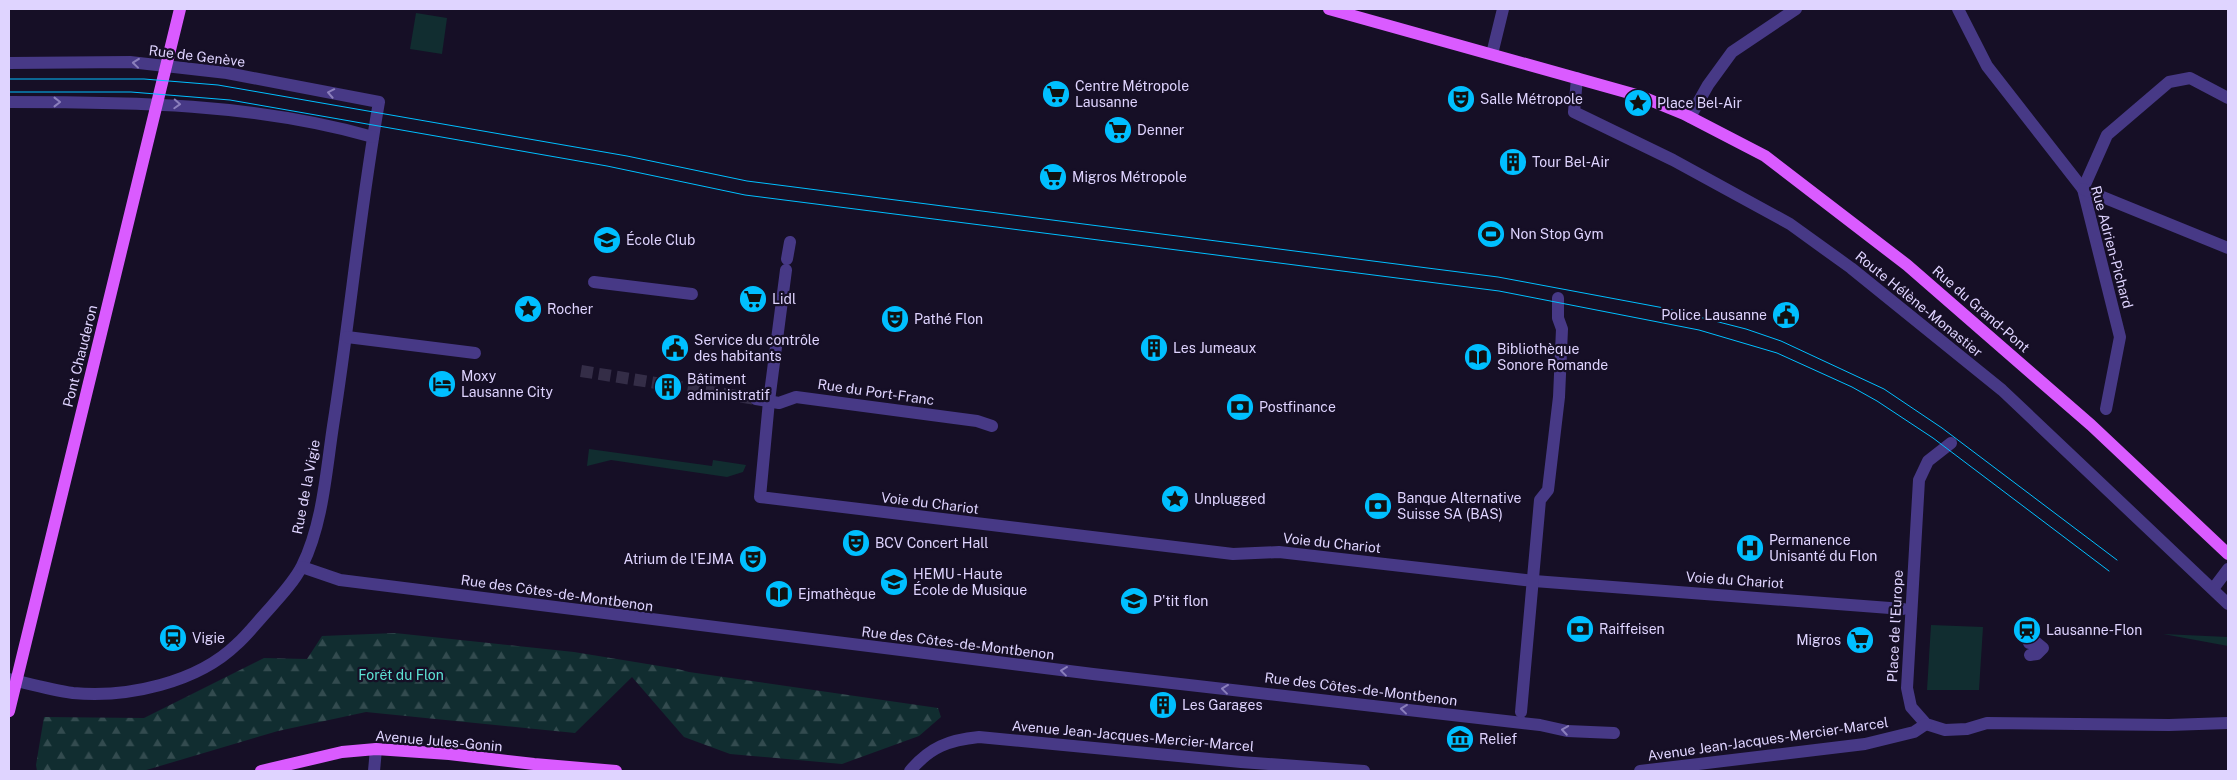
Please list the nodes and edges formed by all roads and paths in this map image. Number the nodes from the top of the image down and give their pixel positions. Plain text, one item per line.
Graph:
1 (180, 9) edge
2 (1329, 9) edge
3 (1503, 9) edge
4 (1796, 9) edge
5 (1958, 9) edge
6 (1492, 54) junction
7 (9, 63) edge
8 (1577, 78) junction
9 (2228, 98) edge
10 (9, 102) edge
11 (379, 102) joint
12 (1690, 117) junction
13 (373, 137) junction
14 (2083, 189) junction
15 (790, 242) dead end
16 (2228, 248) edge
17 (594, 282) dead end
18 (692, 294) dead end
19 (1558, 298) dead end
20 (347, 337) junction
21 (475, 353) dead end
22 (756, 399) tunnel mouth
23 (769, 401) junction
24 (2106, 409) dead end
25 (992, 426) dead end
26 (1951, 443) dead end
27 (2228, 554) edge
28 (302, 567) junction
29 (2228, 570) edge
30 (1534, 581) junction
31 (2213, 589) junction
32 (2228, 604) edge
33 (1903, 608) dead end
34 (2030, 649) dead end
35 (2048, 649) dead end
36 (9, 679) edge
37 (9, 711) edge
38 (1521, 712) dead end
39 (2228, 723) edge
40 (1926, 724) junction
41 (1614, 733) dead end
42 (376, 749) junction
43 (262, 771) edge
44 (374, 771) edge
45 (616, 771) edge
46 (910, 771) edge
47 (1364, 771) edge
48 (1640, 771) edge

1 - 37 main road, Pont Chauderon
2 - 6 main road
3 - 6 street
4 - 12 street
5 - 14 street, Rue Adrien-Pichard
6 - 8 main road
11 -> 7 street, Rue de Genève
8 - 12 main road
8 - 31 street, Route Hélène-Monastier
9 - 14 street
10 -> 13 street
11 - 13 street, Rue de la Vigie
12 - 27 main road, Rue du Grand-Pont
13 - 20 street, Rue de la Vigie
14 - 16 street
14 - 24 street, Rue Adrien-Pichard
15 - 23 street
17 - 18 street
19 - 30 street
20 - 21 street
20 - 28 street, Rue de la Vigie
22 - 23 street, Rue du Port-Franc
23 - 25 street, Rue du Port-Franc
23 - 30 street, Voie du Chariot
26 - 40 street, Place de l'Europe
28 - 36 street, Rue de la Vigie
41 -> 28 street, Rue des Côtes-de-Montbenon
29 - 31 street
30 - 33 street, Voie du Chariot
30 - 38 street
31 - 32 street, Route Hélène-Monastier
34 - 35 street
39 - 40 street
40 - 48 street, Avenue Jean-Jacques-Mercier-Marcel
42 - 43 main road, Avenue Jules-Gonin
42 - 44 street
42 - 45 main road, Avenue Jules-Gonin
46 - 47 street, Avenue Jean-Jacques-Mercier-Marcel

